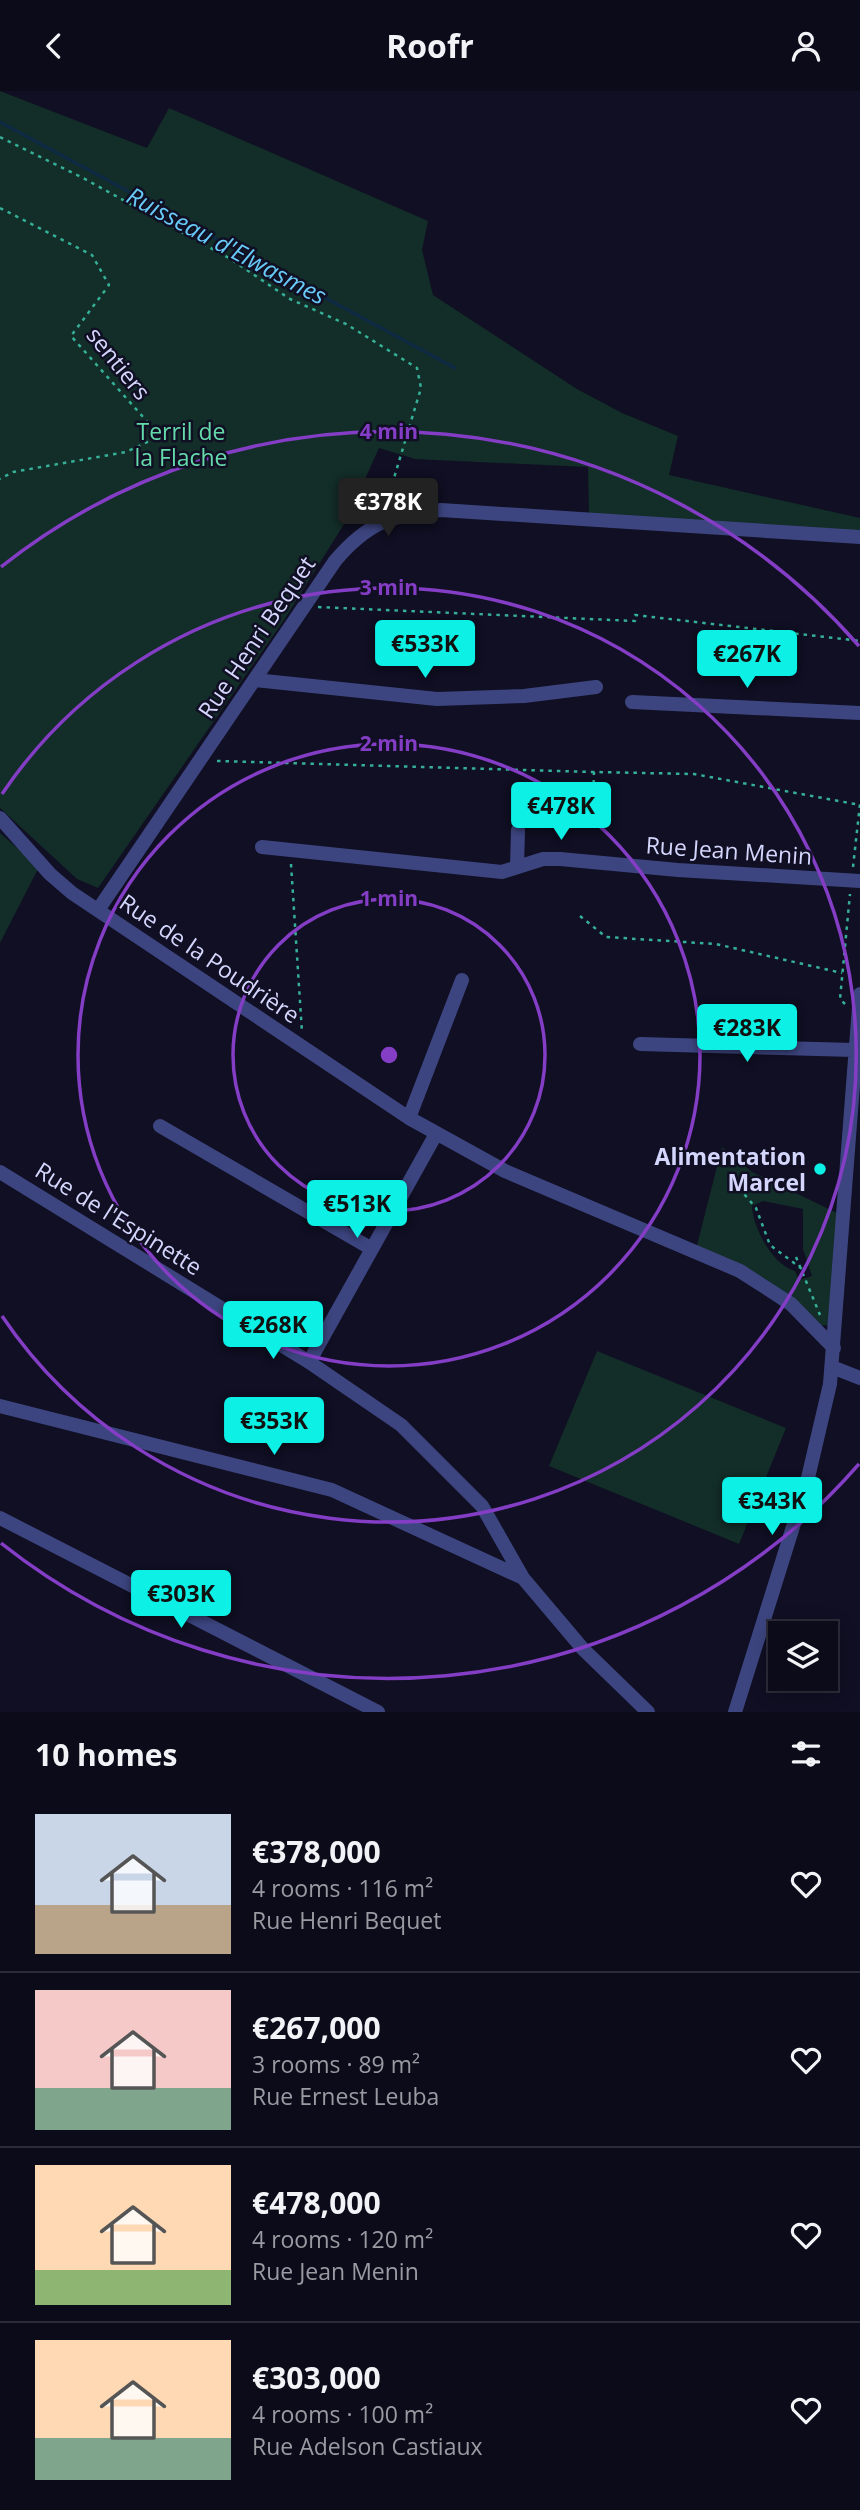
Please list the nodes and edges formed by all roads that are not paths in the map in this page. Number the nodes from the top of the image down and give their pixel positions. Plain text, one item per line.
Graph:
1 (860, 537) edge
2 (255, 680) junction
3 (596, 687) dead end
4 (632, 702) dead end
5 (860, 713) edge
6 (0, 818) edge
7 (518, 829) road end
8 (262, 847) dead end
9 (517, 867) junction
10 (856, 881) edge
11 (98, 910) junction
12 (461, 980) dead end
13 (860, 993) edge
14 (640, 1044) dead end
15 (853, 1050) junction
16 (409, 1118) junction
17 (854, 1119) edge
18 (160, 1126) dead end
19 (436, 1135) junction
20 (0, 1172) edge
21 (372, 1249) junction
22 (834, 1348) junction
23 (309, 1362) junction
24 (832, 1367) junction
25 (860, 1378) edge
26 (0, 1406) edge
27 (0, 1518) edge
28 (523, 1578) junction
29 (374, 1711) edge
30 (648, 1712) edge
31 (735, 1712) edge

1 - 2 street, Rue Henri Bequet
2 - 3 street
2 - 11 street, Rue Henri Bequet
4 - 5 street
6 - 11 street, Rue de la Poudrière
7 - 9 street
8 - 9 street, Rue Jean Menin
9 - 10 street, Rue Jean Menin
11 - 16 street, Rue de la Poudrière
12 - 16 street
13 - 15 street
14 - 15 street
15 - 17 street
16 - 19 street, Rue de la Poudrière
17 - 22 street
18 - 21 street
19 - 21 street
19 - 22 street, Rue de la Poudrière
20 - 23 street, Rue de l'Espinette
21 - 23 street
22 - 24 street
23 - 28 street, Rue de l'Espinette
24 - 25 street
24 - 31 street
26 - 28 street
27 - 29 street
28 - 30 street

